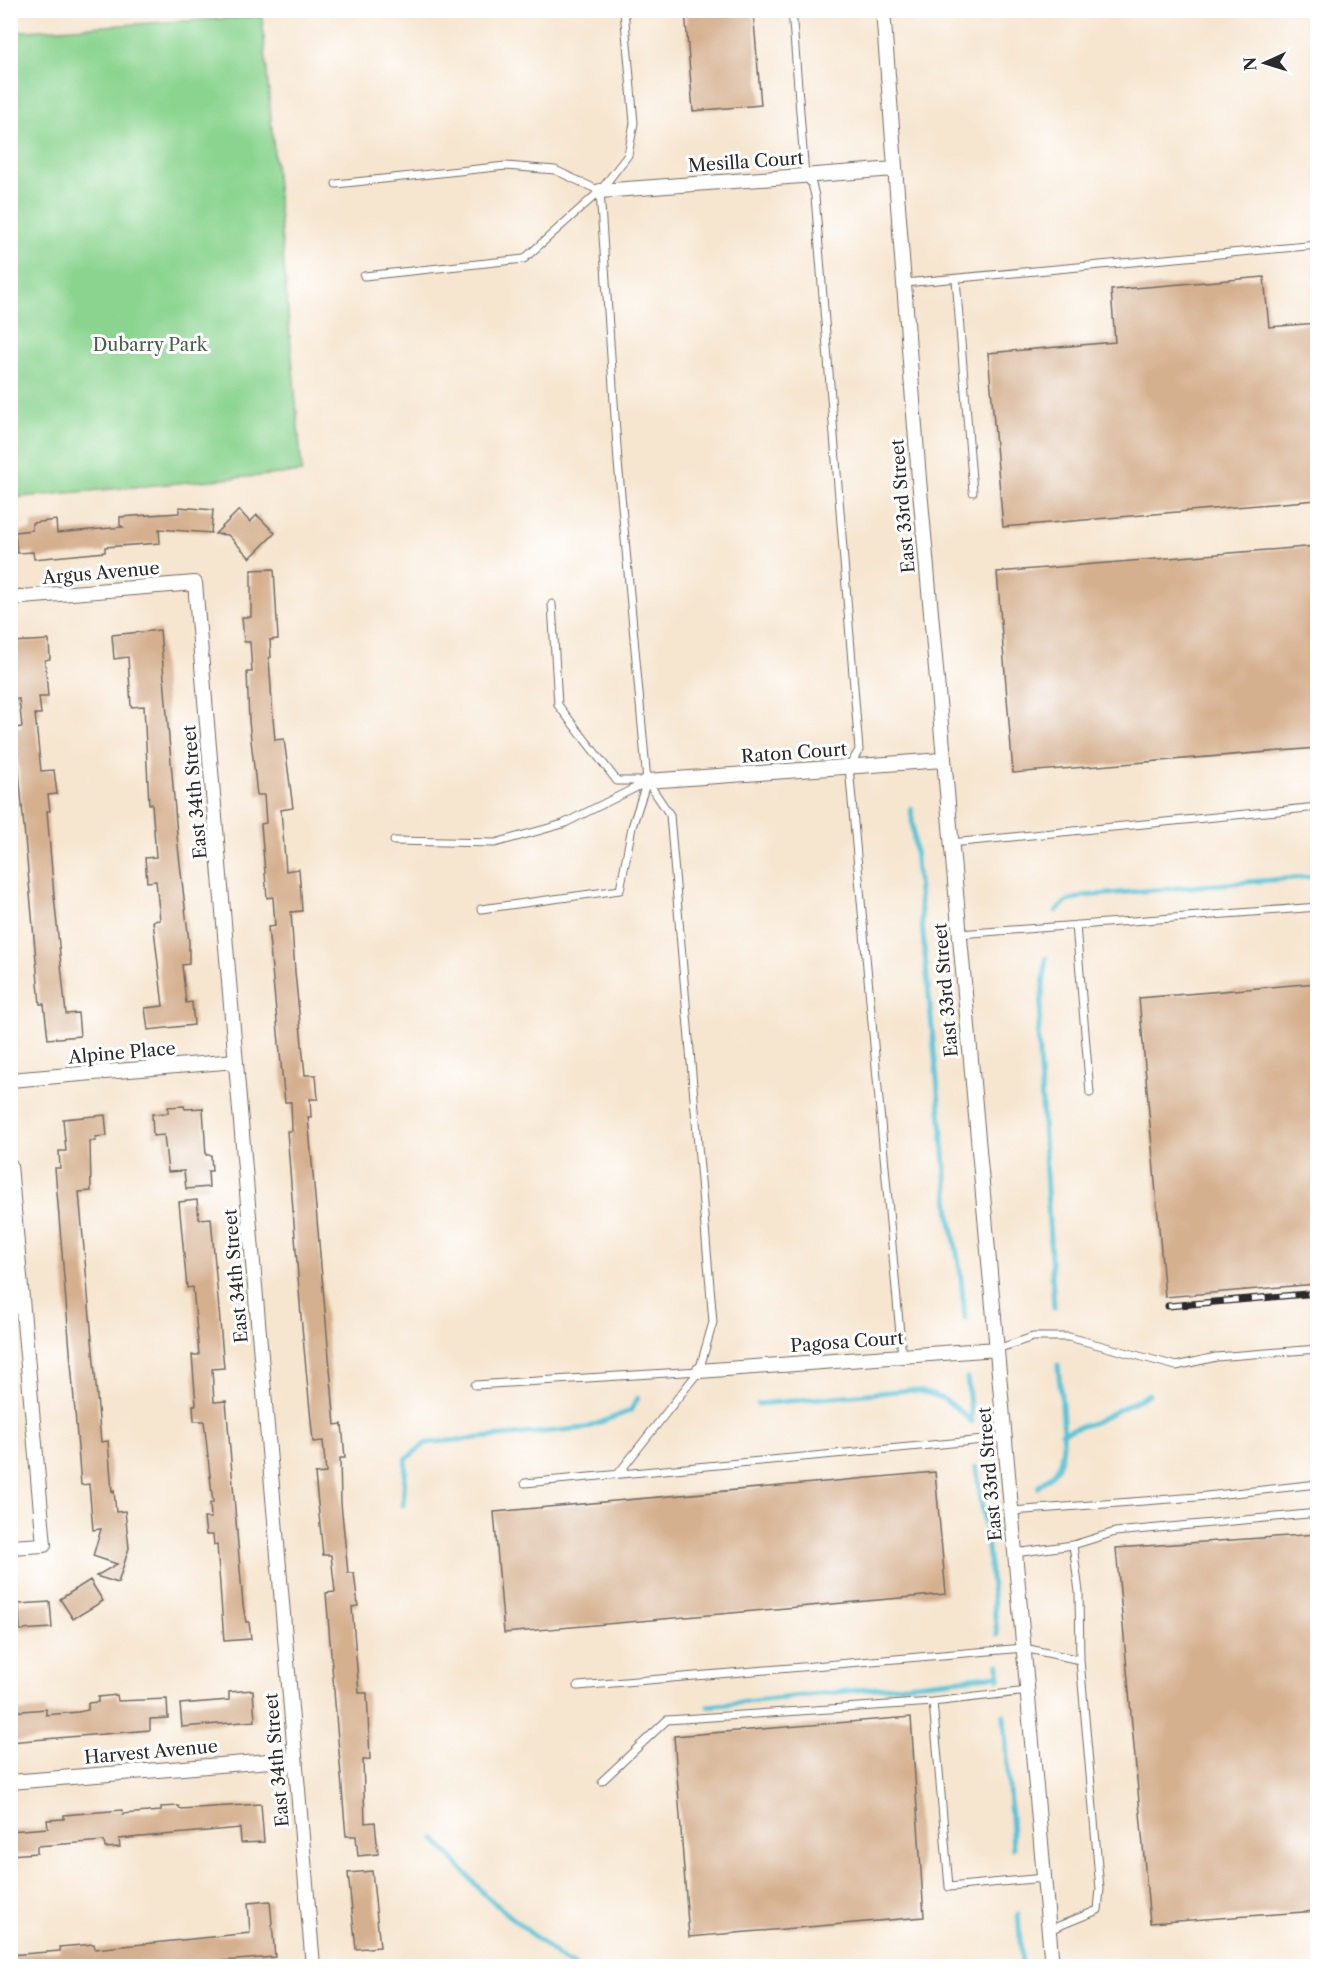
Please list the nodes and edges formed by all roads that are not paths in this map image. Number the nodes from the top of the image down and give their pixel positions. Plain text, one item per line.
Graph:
1 (624, 10) edge
2 (792, 10) edge
3 (883, 10) edge
4 (895, 169) junction
5 (805, 176) junction
6 (336, 184) dead end
7 (600, 191) junction
8 (1317, 245) edge
9 (364, 276) dead end
10 (957, 279) junction
11 (904, 283) junction
12 (973, 492) dead end
13 (195, 583) joint
14 (10, 598) edge
15 (552, 604) dead end
16 (943, 760) junction
17 (849, 767) junction
18 (647, 782) junction
19 (1317, 807) edge
20 (394, 841) dead end
21 (951, 843) junction
22 (1317, 907) edge
23 (480, 909) dead end
24 (1076, 925) junction
25 (959, 934) junction
26 (236, 1061) junction
27 (10, 1080) edge
28 (1090, 1093) dead end
29 (10, 1165) edge
30 (17, 1314) edge
31 (997, 1348) junction
32 (1317, 1349) edge
33 (902, 1356) junction
34 (699, 1371) junction
35 (475, 1385) dead end
36 (1005, 1438) junction
37 (618, 1474) junction
38 (525, 1483) dead end
39 (1317, 1484) edge
40 (1012, 1511) junction
41 (1317, 1513) edge
42 (1073, 1545) junction
43 (10, 1547) edge
44 (1015, 1552) junction
45 (1024, 1648) junction
46 (1080, 1660) junction
47 (578, 1686) dead end
48 (1028, 1691) junction
49 (933, 1702) junction
50 (295, 1759) junction
51 (602, 1781) dead end
52 (10, 1782) edge
53 (1044, 1878) junction
54 (1049, 1930) junction
55 (313, 1966) edge
56 (1052, 1966) edge

1 - 7 lane
2 - 5 lane
3 - 4 street, East 33rd Street
4 - 5 street, Mesilla Court
4 - 11 street, East 33rd Street
5 - 7 street, Mesilla Court
5 - 17 lane
6 - 7 lane
7 - 9 lane
7 - 18 lane
8 - 10 lane
10 - 11 lane
10 - 12 lane
11 - 16 street, East 33rd Street
13 - 14 street, Argus Avenue
13 - 26 street, East 34th Street
15 - 18 lane
16 - 17 street, Raton Court
16 - 21 street, East 33rd Street
17 - 18 street, Raton Court
17 - 33 lane
18 - 20 lane
18 - 23 lane
18 - 34 lane
19 - 21 lane
21 - 25 street, East 33rd Street
22 - 24 lane
24 - 25 lane
24 - 28 lane
25 - 31 street, East 33rd Street
26 - 27 street, Alpine Place
26 - 50 street, East 34th Street
29 - 30 street
30 - 43 street
31 - 32 lane
31 - 33 street, Pagosa Court
31 - 36 street, East 33rd Street
33 - 34 street, Pagosa Court
34 - 35 lane
34 - 37 lane
36 - 37 lane
36 - 40 street, East 33rd Street
37 - 38 lane
39 - 40 lane
40 - 44 street, East 33rd Street
41 - 42 lane
42 - 44 lane
42 - 46 lane
44 - 45 street, East 33rd Street
45 - 46 lane
45 - 47 lane
45 - 48 street, East 33rd Street
46 - 54 lane
48 - 49 lane
48 - 53 street, East 33rd Street
49 - 51 lane
49 - 53 lane
50 - 52 street, Harvest Avenue
50 - 55 street, East 34th Street
53 - 54 street, East 33rd Street
54 - 56 street, East 33rd Street

